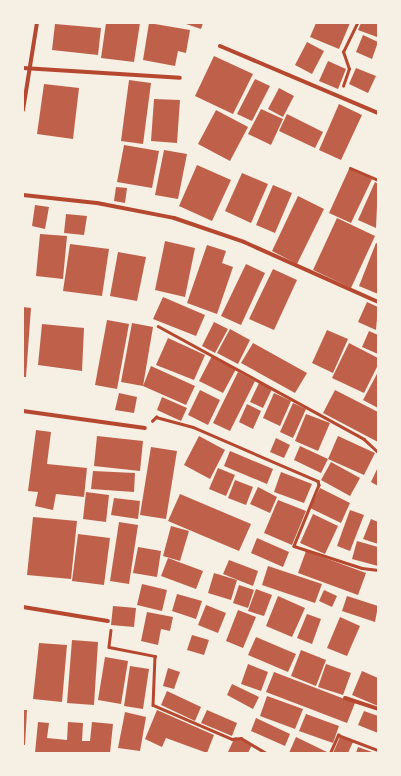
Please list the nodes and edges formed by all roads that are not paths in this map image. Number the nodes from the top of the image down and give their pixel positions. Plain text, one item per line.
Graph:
1 (37, 23) edge
2 (220, 46) dead end
3 (23, 68) edge
4 (28, 69) junction
5 (180, 78) dead end
6 (23, 110) edge
7 (378, 113) edge
8 (23, 195) edge
9 (378, 302) edge
10 (23, 411) edge
11 (145, 428) road end
12 (23, 607) edge
13 (108, 621) road end
14 (345, 698) dead end
15 (378, 709) edge

1 - 4 street
2 - 7 street
3 - 4 street
4 - 5 street
4 - 6 street
8 - 9 street
10 - 11 street
12 - 13 street
14 - 15 street

